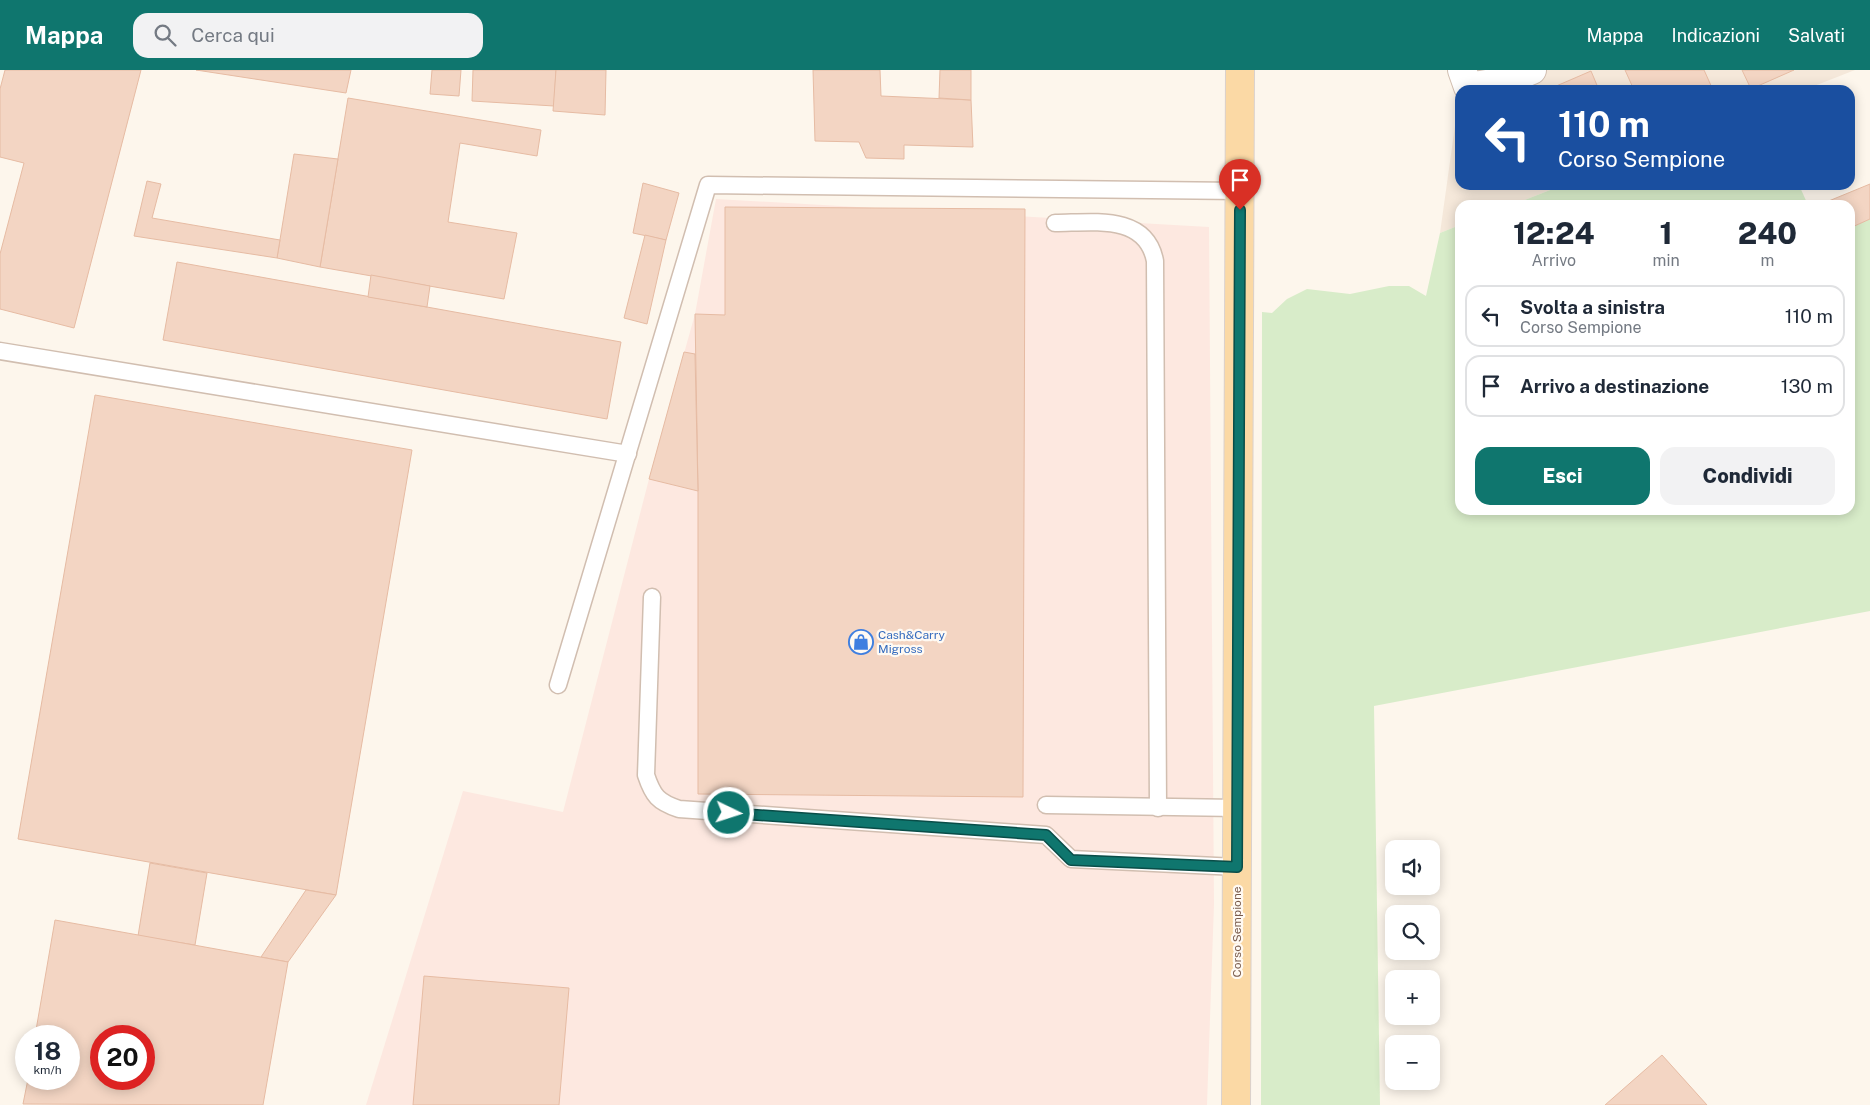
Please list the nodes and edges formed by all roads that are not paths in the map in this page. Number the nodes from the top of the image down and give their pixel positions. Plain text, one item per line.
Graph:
1 (1240, 70) edge
2 (1462, 70) edge
3 (1532, 70) edge
4 (1468, 85) edge
5 (1475, 85) edge
6 (1240, 190) junction
7 (1055, 223) dead end
8 (0, 351) edge
9 (628, 454) junction
10 (652, 597) dead end
11 (558, 685) dead end
12 (1046, 805) dead end
13 (1158, 808) junction
14 (1237, 808) junction
15 (1237, 867) junction
16 (1236, 1105) edge

1 - 6 main road, Corso Sempione
2 - 4 street
3 - 5 street
6 - 9 lane
6 - 14 main road, Corso Sempione
7 - 13 lane
8 - 9 lane
9 - 11 lane
10 - 15 lane
12 - 13 lane
13 - 14 lane
14 - 15 main road, Corso Sempione
15 - 16 main road, Corso Sempione

